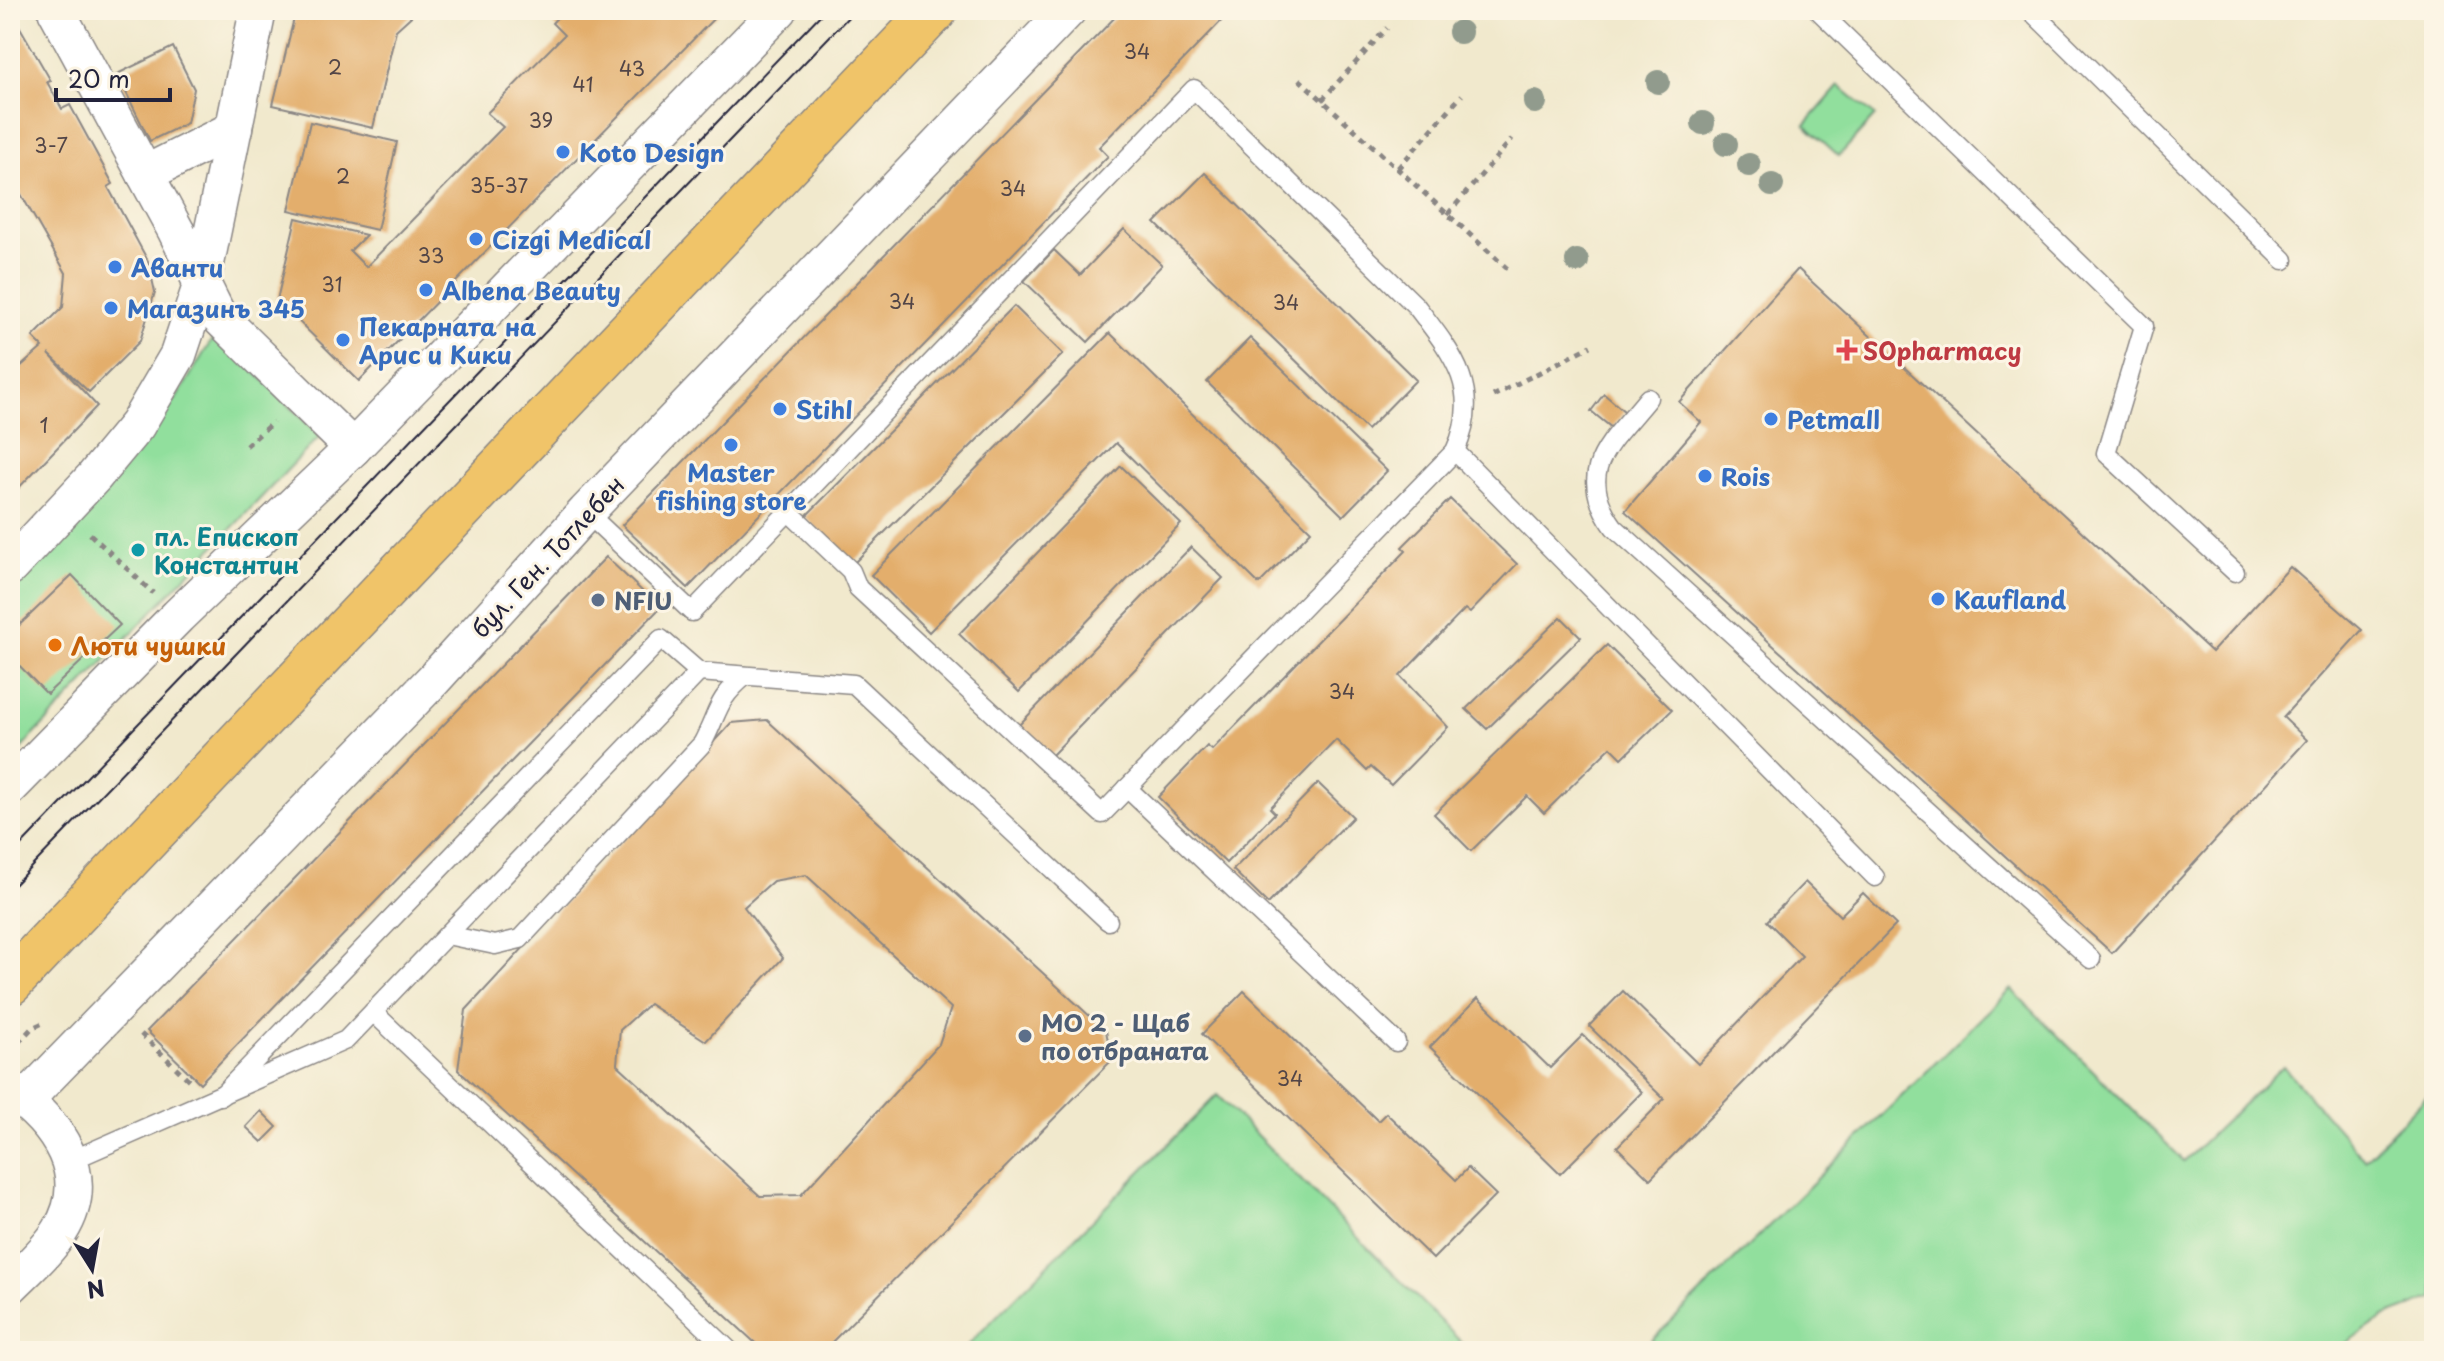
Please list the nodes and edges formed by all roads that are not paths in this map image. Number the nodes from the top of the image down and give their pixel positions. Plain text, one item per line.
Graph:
1 (56, 10) edge
2 (258, 10) edge
3 (779, 10) edge
4 (935, 10) edge
5 (1068, 10) edge
6 (1818, 10) edge
7 (2030, 10) edge
8 (234, 129) junction
9 (145, 174) junction
10 (2284, 260) dead end
11 (202, 283) junction
12 (1648, 398) dead end
13 (353, 448) junction
14 (1455, 451) junction
15 (788, 511) junction
16 (586, 512) junction
17 (10, 567) edge
18 (2235, 572) dead end
19 (699, 672) junction
20 (745, 676) junction
21 (10, 787) edge
22 (1127, 788) junction
23 (1875, 877) dead end
24 (1108, 921) dead end
25 (447, 935) junction
26 (2091, 959) dead end
27 (10, 983) edge
28 (373, 1012) junction
29 (1396, 1042) dead end
30 (17, 1095) edge
31 (215, 1098) junction
32 (72, 1160) junction
33 (10, 1286) edge
34 (730, 1351) edge

1 - 9 street
2 - 8 street
3 - 13 street
4 - 27 main road
5 - 16 street, бул. Ген. Тотлебен
6 - 18 lane
7 - 10 lane
8 - 9 street
8 - 11 street
9 - 11 street
11 - 13 street
11 - 17 street
12 - 26 lane
13 - 21 street
14 - 15 lane
14 - 22 lane
14 - 23 lane
15 - 16 lane
15 - 22 lane
16 - 30 street, бул. Ген. Тотлебен
19 - 20 lane
19 - 25 lane
19 - 31 lane
20 - 24 lane
20 - 25 lane
22 - 29 lane
25 - 28 lane
28 - 31 lane
28 - 34 lane
30 - 32 street
31 - 32 lane
32 - 33 street

